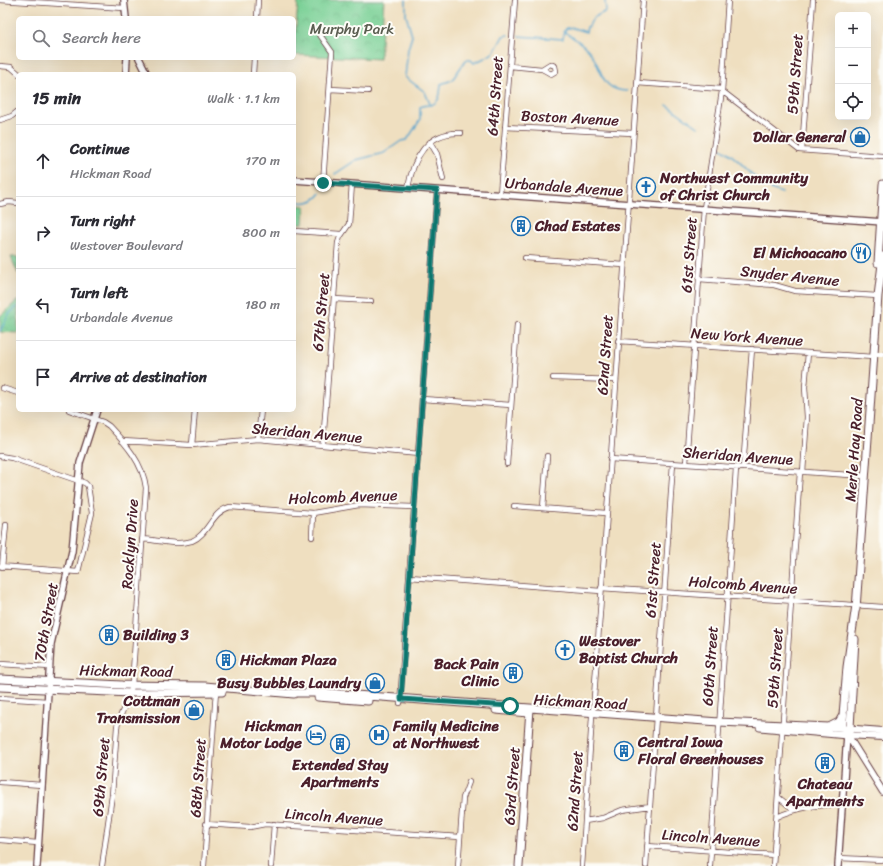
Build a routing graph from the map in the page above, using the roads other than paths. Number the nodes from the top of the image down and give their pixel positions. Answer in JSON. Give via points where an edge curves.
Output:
{"nodes":[{"id":1,"x":0,"y":0,"type":"edge"},
{"id":2,"x":124,"y":0,"type":"edge"},
{"id":3,"x":258,"y":0,"type":"edge"},
{"id":4,"x":515,"y":0,"type":"edge"},
{"id":5,"x":642,"y":0,"type":"edge"},
{"id":6,"x":728,"y":0,"type":"edge"},
{"id":7,"x":813,"y":0,"type":"edge"},
{"id":8,"x":124,"y":8,"type":"junction"},
{"id":9,"x":126,"y":16,"type":"edge"},
{"id":10,"x":257,"y":16,"type":"edge"},
{"id":11,"x":320,"y":35,"type":"dead end"},
{"id":12,"x":127,"y":60,"type":"edge"},
{"id":13,"x":140,"y":60,"type":"edge"},
{"id":14,"x":254,"y":60,"type":"edge"},
{"id":15,"x":0,"y":66,"type":"edge"},
{"id":16,"x":510,"y":66,"type":"junction"},
{"id":17,"x":542,"y":68,"type":"dead end"},
{"id":18,"x":17,"y":72,"type":"edge"},
{"id":19,"x":126,"y":72,"type":"edge"},
{"id":20,"x":146,"y":72,"type":"edge"},
{"id":21,"x":253,"y":72,"type":"edge"},
{"id":22,"x":637,"y":83,"type":"junction"},
{"id":23,"x":330,"y":89,"type":"junction"},
{"id":24,"x":722,"y":90,"type":"junction"},
{"id":25,"x":368,"y":91,"type":"dead end"},
{"id":26,"x":16,"y":113,"type":"edge"},
{"id":27,"x":0,"y":120,"type":"edge"},
{"id":28,"x":505,"y":127,"type":"junction"},
{"id":29,"x":461,"y":133,"type":"dead end"},
{"id":30,"x":633,"y":133,"type":"junction"},
{"id":31,"x":430,"y":142,"type":"junction"},
{"id":32,"x":802,"y":150,"type":"junction"},
{"id":33,"x":883,"y":156,"type":"edge"},
{"id":34,"x":443,"y":179,"type":"dead end"},
{"id":35,"x":296,"y":180,"type":"edge"},
{"id":36,"x":323,"y":183,"type":"junction"},
{"id":37,"x":352,"y":184,"type":"junction"},
{"id":38,"x":883,"y":184,"type":"edge"},
{"id":39,"x":408,"y":188,"type":"junction"},
{"id":40,"x":437,"y":190,"type":"junction"},
{"id":41,"x":500,"y":194,"type":"junction"},
{"id":42,"x":16,"y":203,"type":"edge"},
{"id":43,"x":628,"y":203,"type":"junction"},
{"id":44,"x":0,"y":204,"type":"edge"},
{"id":45,"x":704,"y":208,"type":"junction"},
{"id":46,"x":882,"y":221,"type":"edge"},
{"id":47,"x":296,"y":231,"type":"edge"},
{"id":48,"x":341,"y":234,"type":"junction"},
{"id":49,"x":883,"y":256,"type":"edge"},
{"id":50,"x":525,"y":258,"type":"dead end"},
{"id":51,"x":624,"y":265,"type":"junction"},
{"id":52,"x":699,"y":280,"type":"junction"},
{"id":53,"x":878,"y":296,"type":"junction"},
{"id":54,"x":334,"y":299,"type":"junction"},
{"id":55,"x":371,"y":301,"type":"dead end"},
{"id":56,"x":517,"y":325,"type":"dead end"},
{"id":57,"x":618,"y":340,"type":"junction"},
{"id":58,"x":694,"y":346,"type":"junction"},
{"id":59,"x":752,"y":349,"type":"junction"},
{"id":60,"x":808,"y":353,"type":"junction"},
{"id":61,"x":883,"y":354,"type":"edge"},
{"id":62,"x":874,"y":355,"type":"junction"},
{"id":63,"x":554,"y":378,"type":"dead end"},
{"id":64,"x":616,"y":380,"type":"junction"},
{"id":65,"x":2,"y":388,"type":"dead end"},
{"id":66,"x":16,"y":392,"type":"edge"},
{"id":67,"x":422,"y":399,"type":"junction"},
{"id":68,"x":511,"y":406,"type":"junction"},
{"id":69,"x":75,"y":412,"type":"edge"},
{"id":70,"x":96,"y":412,"type":"edge"},
{"id":71,"x":195,"y":412,"type":"edge"},
{"id":72,"x":261,"y":412,"type":"edge"},
{"id":73,"x":94,"y":418,"type":"junction"},
{"id":74,"x":258,"y":439,"type":"junction"},
{"id":75,"x":122,"y":441,"type":"junction"},
{"id":76,"x":323,"y":444,"type":"junction"},
{"id":77,"x":192,"y":445,"type":"junction"},
{"id":78,"x":419,"y":454,"type":"junction"},
{"id":79,"x":0,"y":456,"type":"edge"},
{"id":80,"x":547,"y":456,"type":"dead end"},
{"id":81,"x":610,"y":459,"type":"junction"},
{"id":82,"x":673,"y":463,"type":"junction"},
{"id":83,"x":507,"y":464,"type":"dead end"},
{"id":84,"x":686,"y":464,"type":"junction"},
{"id":85,"x":736,"y":468,"type":"junction"},
{"id":86,"x":743,"y":468,"type":"junction"},
{"id":87,"x":801,"y":472,"type":"junction"},
{"id":88,"x":865,"y":476,"type":"junction"},
{"id":89,"x":78,"y":481,"type":"junction"},
{"id":90,"x":514,"y":506,"type":"dead end"},
{"id":91,"x":414,"y":507,"type":"junction"},
{"id":92,"x":543,"y":508,"type":"junction"},
{"id":93,"x":312,"y":512,"type":"junction"},
{"id":94,"x":606,"y":513,"type":"junction"},
{"id":95,"x":6,"y":525,"type":"dead end"},
{"id":96,"x":312,"y":537,"type":"dead end"},
{"id":97,"x":142,"y":539,"type":"junction"},
{"id":98,"x":1,"y":566,"type":"edge"},
{"id":99,"x":67,"y":572,"type":"junction"},
{"id":100,"x":409,"y":577,"type":"junction"},
{"id":101,"x":601,"y":589,"type":"junction"},
{"id":102,"x":664,"y":592,"type":"junction"},
{"id":103,"x":727,"y":596,"type":"junction"},
{"id":104,"x":791,"y":600,"type":"junction"},
{"id":105,"x":856,"y":605,"type":"junction"},
{"id":106,"x":883,"y":607,"type":"edge"},
{"id":107,"x":0,"y":664,"type":"edge"},
{"id":108,"x":50,"y":667,"type":"junction"},
{"id":109,"x":0,"y":679,"type":"edge"},
{"id":110,"x":49,"y":686,"type":"junction"},
{"id":111,"x":0,"y":687,"type":"edge"},
{"id":112,"x":131,"y":689,"type":"junction"},
{"id":113,"x":216,"y":689,"type":"junction"},
{"id":114,"x":0,"y":698,"type":"edge"},
{"id":115,"x":48,"y":701,"type":"junction"},
{"id":116,"x":401,"y":701,"type":"junction"},
{"id":117,"x":844,"y":709,"type":"junction"},
{"id":118,"x":530,"y":710,"type":"junction"},
{"id":119,"x":593,"y":715,"type":"junction"},
{"id":120,"x":655,"y":718,"type":"junction"},
{"id":121,"x":719,"y":722,"type":"junction"},
{"id":122,"x":783,"y":727,"type":"junction"},
{"id":123,"x":829,"y":727,"type":"junction"},
{"id":124,"x":846,"y":730,"type":"junction"},
{"id":125,"x":883,"y":731,"type":"edge"},
{"id":126,"x":883,"y":737,"type":"edge"},
{"id":127,"x":0,"y":782,"type":"edge"},
{"id":128,"x":469,"y":782,"type":"dead end"},
{"id":129,"x":42,"y":785,"type":"junction"},
{"id":130,"x":883,"y":792,"type":"edge"},
{"id":131,"x":778,"y":797,"type":"junction"},
{"id":132,"x":842,"y":804,"type":"junction"},
{"id":133,"x":650,"y":806,"type":"junction"},
{"id":134,"x":793,"y":809,"type":"junction"},
{"id":135,"x":777,"y":817,"type":"junction"},
{"id":136,"x":585,"y":821,"type":"junction"},
{"id":137,"x":206,"y":824,"type":"junction"},
{"id":138,"x":274,"y":824,"type":"junction"},
{"id":139,"x":460,"y":837,"type":"junction"},
{"id":140,"x":0,"y":840,"type":"edge"},
{"id":141,"x":38,"y":843,"type":"junction"},
{"id":142,"x":647,"y":846,"type":"junction"},
{"id":143,"x":711,"y":850,"type":"junction"},
{"id":144,"x":774,"y":855,"type":"junction"},
{"id":145,"x":838,"y":858,"type":"junction"},
{"id":146,"x":883,"y":860,"type":"edge"},
{"id":147,"x":37,"y":866,"type":"edge"},
{"id":148,"x":102,"y":866,"type":"edge"},
{"id":149,"x":204,"y":866,"type":"edge"},
{"id":150,"x":271,"y":866,"type":"edge"},
{"id":151,"x":458,"y":866,"type":"edge"},
{"id":152,"x":519,"y":866,"type":"edge"},
{"id":153,"x":582,"y":866,"type":"edge"},
{"id":154,"x":646,"y":866,"type":"edge"},
{"id":155,"x":710,"y":866,"type":"edge"},
{"id":156,"x":774,"y":866,"type":"edge"},
{"id":157,"x":838,"y":866,"type":"edge"}],
"edges":[{"from":1,"to":8,"type":"street"},
{"from":2,"to":8,"type":"street"},
{"from":3,"to":10,"type":"street"},
{"from":4,"to":16,"type":"street","name":"64th Street"},
{"from":5,"to":22,"type":"street","name":"62nd Street"},
{"from":6,"to":24,"type":"street","name":"61st Street"},
{"from":7,"to":32,"type":"street","name":"59th Street"},
{"from":8,"to":9,"type":"street"},
{"from":11,"to":23,"type":"street","via":[[332,52]]},
{"from":12,"to":19,"type":"street"},
{"from":13,"to":20,"type":"street"},
{"from":14,"to":21,"type":"street"},
{"from":15,"to":18,"type":"street","via":[[11,67]]},
{"from":16,"to":17,"type":"street"},
{"from":16,"to":28,"type":"street","name":"64th Street"},
{"from":22,"to":24,"type":"street"},
{"from":22,"to":30,"type":"street","name":"62nd Street"},
{"from":23,"to":25,"type":"street"},
{"from":23,"to":36,"type":"street"},
{"from":24,"to":32,"type":"street"},
{"from":24,"to":45,"type":"street","name":"61st Street"},
{"from":26,"to":27,"type":"street"},
{"from":28,"to":30,"type":"street","name":"Boston Avenue"},
{"from":28,"to":41,"type":"street","name":"64th Street"},
{"from":29,"to":31,"type":"street","via":[[446,135]]},
{"from":30,"to":43,"type":"street","name":"62nd Street"},
{"from":31,"to":34,"type":"street","via":[[438,154]]},
{"from":31,"to":39,"type":"street","via":[[418,155]]},
{"from":32,"to":33,"type":"street"},
{"from":35,"to":36,"type":"street","name":"Urbandale Avenue"},
{"from":36,"to":37,"type":"street","name":"Urbandale Avenue"},
{"from":37,"to":39,"type":"street","name":"Urbandale Avenue"},
{"from":37,"to":48,"type":"street","name":"67th Street","via":[[348,224]]},
{"from":38,"to":46,"type":"main road","name":"Merle Hay Road"},
{"from":39,"to":40,"type":"street","name":"Urbandale Avenue"},
{"from":40,"to":41,"type":"street","name":"Urbandale Avenue"},
{"from":40,"to":67,"type":"street"},
{"from":41,"to":43,"type":"street","name":"Urbandale Avenue"},
{"from":42,"to":44,"type":"street"},
{"from":43,"to":45,"type":"street","name":"Urbandale Avenue"},
{"from":43,"to":51,"type":"street","name":"62nd Street"},
{"from":45,"to":46,"type":"street","name":"Urbandale Avenue"},
{"from":45,"to":52,"type":"street","name":"61st Street"},
{"from":46,"to":53,"type":"main road","name":"Merle Hay Road"},
{"from":47,"to":48,"type":"street"},
{"from":48,"to":54,"type":"street","name":"67th Street","via":[[338,243]]},
{"from":49,"to":53,"type":"main road","name":"Merle Hay Road"},
{"from":50,"to":51,"type":"street"},
{"from":51,"to":57,"type":"street","name":"62nd Street"},
{"from":52,"to":53,"type":"street","name":"Snyder Avenue","via":[[774,285],[795,291]]},
{"from":52,"to":58,"type":"street","name":"61st Street"},
{"from":53,"to":62,"type":"main road","name":"Merle Hay Road"},
{"from":54,"to":55,"type":"street"},
{"from":54,"to":76,"type":"street","name":"67th Street"},
{"from":56,"to":68,"type":"street"},
{"from":57,"to":58,"type":"street","name":"New York Avenue"},
{"from":57,"to":64,"type":"street","name":"62nd Street"},
{"from":58,"to":59,"type":"street","name":"New York Avenue"},
{"from":58,"to":84,"type":"street","name":"61st Street"},
{"from":59,"to":60,"type":"street","name":"New York Avenue"},
{"from":59,"to":86,"type":"street"},
{"from":60,"to":62,"type":"street","name":"New York Avenue"},
{"from":60,"to":87,"type":"street","name":"59th Street","via":[[807,417]]},
{"from":61,"to":62,"type":"street","name":"New York Avenue"},
{"from":62,"to":88,"type":"main road","name":"Merle Hay Road"},
{"from":63,"to":64,"type":"street"},
{"from":64,"to":81,"type":"street","name":"62nd Street"},
{"from":65,"to":66,"type":"street"},
{"from":67,"to":68,"type":"street"},
{"from":67,"to":78,"type":"street"},
{"from":68,"to":83,"type":"street"},
{"from":69,"to":73,"type":"street","name":"Rocklyn Drive"},
{"from":70,"to":73,"type":"street","name":"70th Street"},
{"from":71,"to":77,"type":"street"},
{"from":72,"to":74,"type":"street"},
{"from":73,"to":75,"type":"street","name":"Rocklyn Drive","via":[[109,426]]},
{"from":73,"to":89,"type":"street","name":"70th Street","via":[[80,462]]},
{"from":74,"to":76,"type":"street","name":"Sheridan Avenue"},
{"from":74,"to":77,"type":"street","name":"Sheridan Avenue"},
{"from":75,"to":77,"type":"street","name":"Sheridan Avenue"},
{"from":75,"to":97,"type":"street","name":"Rocklyn Drive","via":[[139,462],[145,476]]},
{"from":76,"to":78,"type":"street","name":"Sheridan Avenue"},
{"from":78,"to":91,"type":"street"},
{"from":79,"to":89,"type":"street"},
{"from":80,"to":92,"type":"street"},
{"from":81,"to":82,"type":"street","name":"Sheridan Avenue"},
{"from":81,"to":94,"type":"street","name":"62nd Street"},
{"from":82,"to":84,"type":"street","name":"Sheridan Avenue"},
{"from":82,"to":102,"type":"street","name":"61st Street"},
{"from":84,"to":85,"type":"street","name":"Sheridan Avenue"},
{"from":85,"to":86,"type":"street","name":"Sheridan Avenue"},
{"from":85,"to":103,"type":"street","name":"60th Street"},
{"from":86,"to":87,"type":"street","name":"Sheridan Avenue"},
{"from":87,"to":88,"type":"street","name":"Sheridan Avenue"},
{"from":87,"to":104,"type":"street","name":"59th Street"},
{"from":88,"to":105,"type":"main road","name":"Merle Hay Road"},
{"from":89,"to":99,"type":"street","name":"70th Street","via":[[75,533]]},
{"from":89,"to":99,"type":"street","via":[[88,486],[92,513],[80,569],[78,572]]},
{"from":90,"to":92,"type":"street"},
{"from":91,"to":93,"type":"street","name":"Holcomb Avenue","via":[[359,505]]},
{"from":91,"to":100,"type":"street"},
{"from":92,"to":94,"type":"street"},
{"from":93,"to":96,"type":"street"},
{"from":93,"to":97,"type":"street","name":"Holcomb Avenue","via":[[230,507],[218,512],[201,534],[191,541]]},
{"from":94,"to":101,"type":"street","name":"62nd Street"},
{"from":95,"to":98,"type":"street"},
{"from":97,"to":112,"type":"street","name":"Rocklyn Drive"},
{"from":98,"to":99,"type":"street"},
{"from":99,"to":108,"type":"street","name":"70th Street","via":[[54,631]]},
{"from":100,"to":101,"type":"street","name":"Holcomb Avenue"},
{"from":100,"to":116,"type":"street"},
{"from":101,"to":102,"type":"street","name":"Holcomb Avenue"},
{"from":101,"to":119,"type":"street","name":"62nd Street"},
{"from":102,"to":103,"type":"street","name":"Holcomb Avenue"},
{"from":102,"to":120,"type":"street","name":"61st Street"},
{"from":103,"to":104,"type":"street","name":"Holcomb Avenue"},
{"from":103,"to":121,"type":"street","name":"60th Street"},
{"from":104,"to":105,"type":"street","name":"Holcomb Avenue"},
{"from":104,"to":122,"type":"street","name":"59th Street"},
{"from":105,"to":106,"type":"street","name":"Holcomb Avenue"},
{"from":105,"to":117,"type":"main road","name":"Merle Hay Road"},
{"from":105,"to":124,"type":"main road","name":"Merle Hay Road"},
{"from":107,"to":108,"type":"street"},
{"from":108,"to":110,"type":"street","name":"70th Street"},
{"from":109,"to":110,"type":"main road","name":"Hickman Road"},
{"from":110,"to":111,"type":"main road","name":"Hickman Road"},
{"from":110,"to":112,"type":"main road","name":"Hickman Road"},
{"from":110,"to":115,"type":"street","name":"70th Street"},
{"from":112,"to":113,"type":"main road","name":"Hickman Road"},
{"from":112,"to":148,"type":"street","name":"69th Street","via":[[117,727],[112,795]]},
{"from":113,"to":116,"type":"main road","name":"Hickman Road"},
{"from":113,"to":137,"type":"street","name":"68th Street"},
{"from":114,"to":115,"type":"street"},
{"from":115,"to":129,"type":"street","name":"70th Street"},
{"from":116,"to":118,"type":"main road","name":"Hickman Road"},
{"from":117,"to":123,"type":"main road","via":[[839,722]]},
{"from":117,"to":124,"type":"main road","name":"Merle Hay Road"},
{"from":118,"to":119,"type":"main road","name":"Hickman Road"},
{"from":118,"to":152,"type":"main road","name":"63rd Street"},
{"from":119,"to":120,"type":"main road","name":"Hickman Road"},
{"from":119,"to":136,"type":"street","name":"62nd Street"},
{"from":120,"to":121,"type":"main road","name":"Hickman Road"},
{"from":120,"to":133,"type":"street","name":"61st Street"},
{"from":121,"to":122,"type":"main road","name":"Hickman Road"},
{"from":121,"to":143,"type":"street","name":"60th Street"},
{"from":122,"to":123,"type":"main road","name":"Hickman Road"},
{"from":122,"to":124,"type":"main road","name":"Hickman Road"},
{"from":122,"to":131,"type":"street","name":"59th Street"},
{"from":123,"to":124,"type":"main road","name":"Hickman Road"},
{"from":124,"to":125,"type":"main road","name":"Hickman Road"},
{"from":124,"to":126,"type":"main road","name":"Hickman Road"},
{"from":124,"to":130,"type":"main road"},
{"from":124,"to":132,"type":"street","name":"Merle Hay Road"},
{"from":127,"to":129,"type":"street"},
{"from":128,"to":139,"type":"street","via":[[463,798]]},
{"from":129,"to":141,"type":"street","name":"70th Street"},
{"from":131,"to":134,"type":"street"},
{"from":131,"to":135,"type":"street","name":"59th Street"},
{"from":132,"to":134,"type":"street"},
{"from":132,"to":145,"type":"street","name":"Merle Hay Road"},
{"from":133,"to":136,"type":"street","via":[[622,810],[603,818]]},
{"from":133,"to":142,"type":"street","name":"61st Street"},
{"from":134,"to":135,"type":"street"},
{"from":135,"to":144,"type":"street","name":"59th Street"},
{"from":136,"to":153,"type":"street","name":"62nd Street"},
{"from":137,"to":138,"type":"street","name":"Lincoln Avenue","via":[[250,827]]},
{"from":137,"to":149,"type":"street","name":"68th Street"},
{"from":138,"to":139,"type":"street","name":"Lincoln Avenue"},
{"from":138,"to":150,"type":"street"},
{"from":139,"to":151,"type":"street"},
{"from":140,"to":141,"type":"street"},
{"from":141,"to":147,"type":"street","name":"70th Street"},
{"from":142,"to":143,"type":"street","name":"Lincoln Avenue"},
{"from":142,"to":154,"type":"street","name":"61st Street"},
{"from":143,"to":144,"type":"street","name":"Lincoln Avenue"},
{"from":143,"to":155,"type":"street","name":"60th Street"},
{"from":144,"to":156,"type":"street","name":"59th Street"},
{"from":145,"to":146,"type":"street"},
{"from":145,"to":157,"type":"street","name":"Merle Hay Road"}]}
